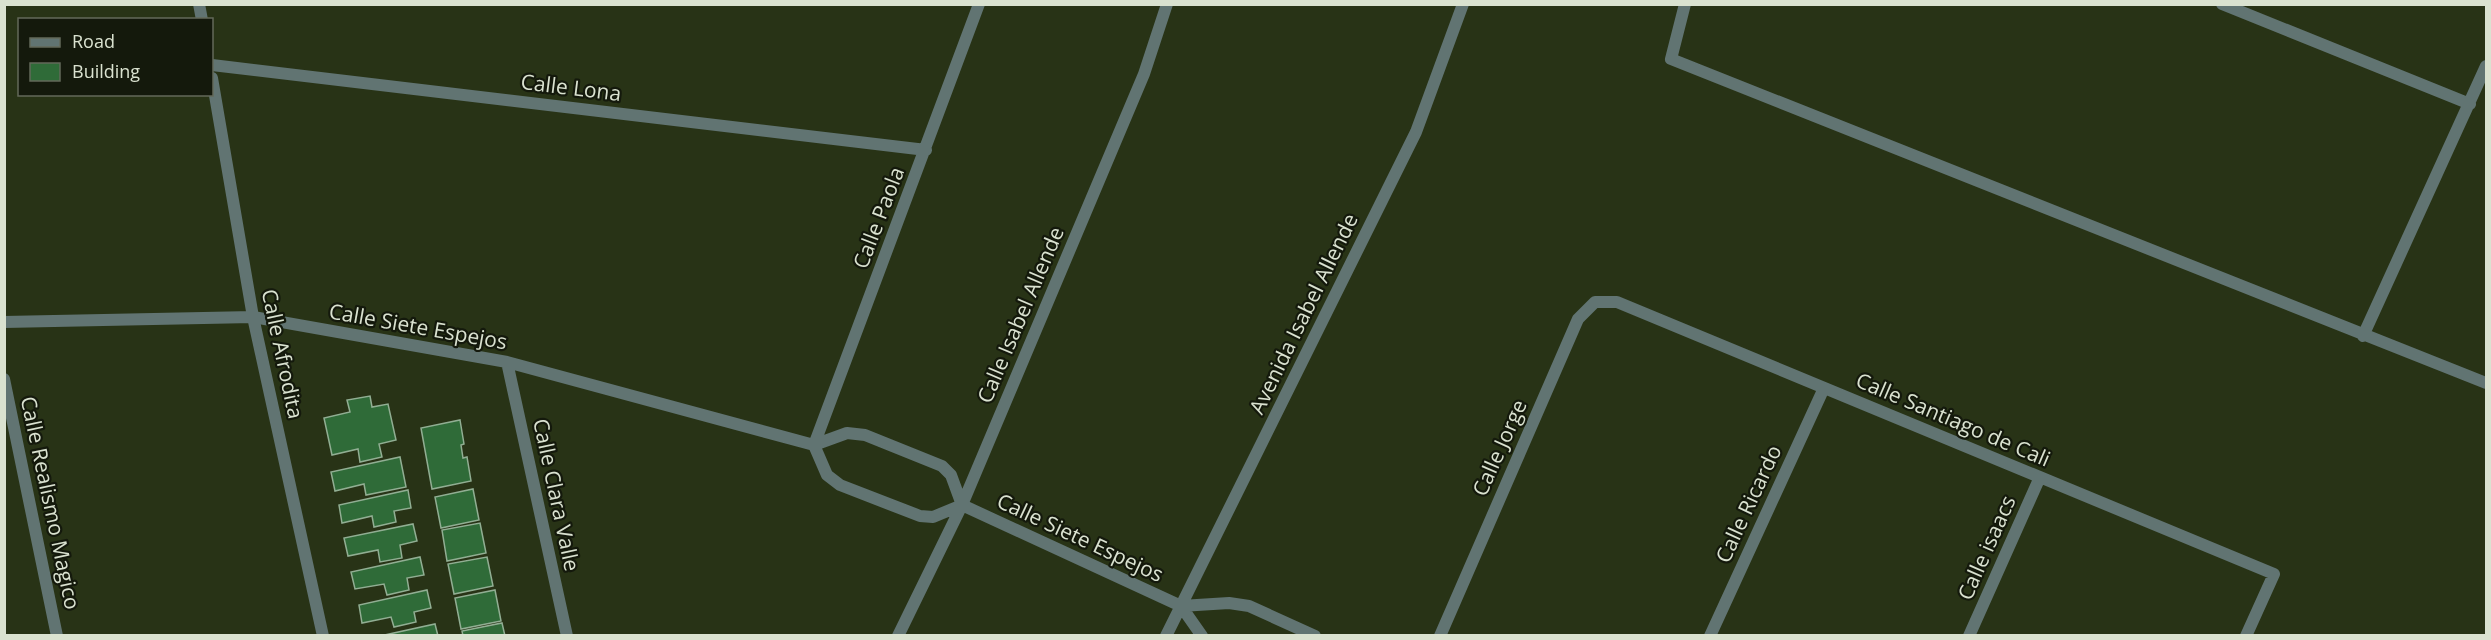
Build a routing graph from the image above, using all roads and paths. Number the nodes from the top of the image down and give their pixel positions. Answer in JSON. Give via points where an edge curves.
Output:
{"nodes":[{"id":1,"x":979,"y":4,"type":"edge"},
{"id":2,"x":1167,"y":4,"type":"edge"},
{"id":3,"x":1463,"y":4,"type":"edge"},
{"id":4,"x":1685,"y":4,"type":"edge"},
{"id":5,"x":2222,"y":4,"type":"edge"},
{"id":6,"x":213,"y":65,"type":"edge"},
{"id":7,"x":2487,"y":66,"type":"edge"},
{"id":8,"x":213,"y":84,"type":"edge"},
{"id":9,"x":2470,"y":104,"type":"junction"},
{"id":10,"x":926,"y":150,"type":"junction"},
{"id":11,"x":1617,"y":302,"type":"joint"},
{"id":12,"x":253,"y":317,"type":"junction"},
{"id":13,"x":4,"y":322,"type":"edge"},
{"id":14,"x":2363,"y":336,"type":"junction"},
{"id":15,"x":507,"y":362,"type":"junction"},
{"id":16,"x":4,"y":379,"type":"edge"},
{"id":17,"x":2487,"y":383,"type":"edge"},
{"id":18,"x":1824,"y":388,"type":"junction"},
{"id":19,"x":814,"y":445,"type":"junction"},
{"id":20,"x":2040,"y":477,"type":"junction"},
{"id":21,"x":962,"y":505,"type":"junction"},
{"id":22,"x":1182,"y":606,"type":"junction"},
{"id":23,"x":57,"y":636,"type":"edge"},
{"id":24,"x":323,"y":636,"type":"edge"},
{"id":25,"x":567,"y":636,"type":"edge"},
{"id":26,"x":898,"y":636,"type":"edge"},
{"id":27,"x":1166,"y":636,"type":"edge"},
{"id":28,"x":1202,"y":636,"type":"edge"},
{"id":29,"x":1315,"y":636,"type":"edge"},
{"id":30,"x":1440,"y":636,"type":"edge"},
{"id":31,"x":1710,"y":636,"type":"edge"},
{"id":32,"x":1969,"y":636,"type":"edge"},
{"id":33,"x":2246,"y":636,"type":"edge"}],
"edges":[{"from":1,"to":10,"type":"street","name":"Calle Paola"},
{"from":2,"to":21,"type":"street","name":"Calle Isabel Allende","via":[[1144,74]]},
{"from":3,"to":22,"type":"street","name":"Avenida Isabel Allende","via":[[1416,132]]},
{"from":4,"to":14,"type":"street","via":[[1671,59]]},
{"from":5,"to":9,"type":"street"},
{"from":6,"to":10,"type":"street","name":"Calle Lona"},
{"from":7,"to":9,"type":"street"},
{"from":8,"to":12,"type":"street","name":"Calle Afrodita"},
{"from":9,"to":14,"type":"street"},
{"from":10,"to":19,"type":"street","name":"Calle Paola"},
{"from":11,"to":18,"type":"street","name":"Calle Santiago de Cali"},
{"from":11,"to":30,"type":"street","name":"Calle Jorge","via":[[1595,302],[1578,320]]},
{"from":12,"to":13,"type":"street","name":"Calle Siete Espejos"},
{"from":12,"to":15,"type":"street","name":"Calle Siete Espejos"},
{"from":12,"to":24,"type":"street","name":"Calle Afrodita"},
{"from":14,"to":17,"type":"street"},
{"from":15,"to":19,"type":"street","name":"Calle Siete Espejos"},
{"from":15,"to":25,"type":"street","name":"Calle Clara Valle"},
{"from":16,"to":23,"type":"street","name":"Calle Realismo Magico"},
{"from":18,"to":20,"type":"street","name":"Calle Santiago de Cali"},
{"from":18,"to":31,"type":"street","name":"Calle Ricardo"},
{"from":19,"to":21,"type":"street","via":[[826,475],[840,485],[920,516],[933,517]]},
{"from":19,"to":21,"type":"street","via":[[848,433],[865,435],[942,466],[951,475]]},
{"from":20,"to":32,"type":"street","name":"Calle isaacs"},
{"from":20,"to":33,"type":"street","name":"Calle Santiago de Cali","via":[[2274,574]]},
{"from":21,"to":22,"type":"street","name":"Calle Siete Espejos"},
{"from":21,"to":26,"type":"street","name":"Calle Isabel Allende"},
{"from":22,"to":27,"type":"street","name":"Avenida Isabel Allende"},
{"from":22,"to":28,"type":"street"},
{"from":22,"to":29,"type":"street","via":[[1249,606]]}]}
